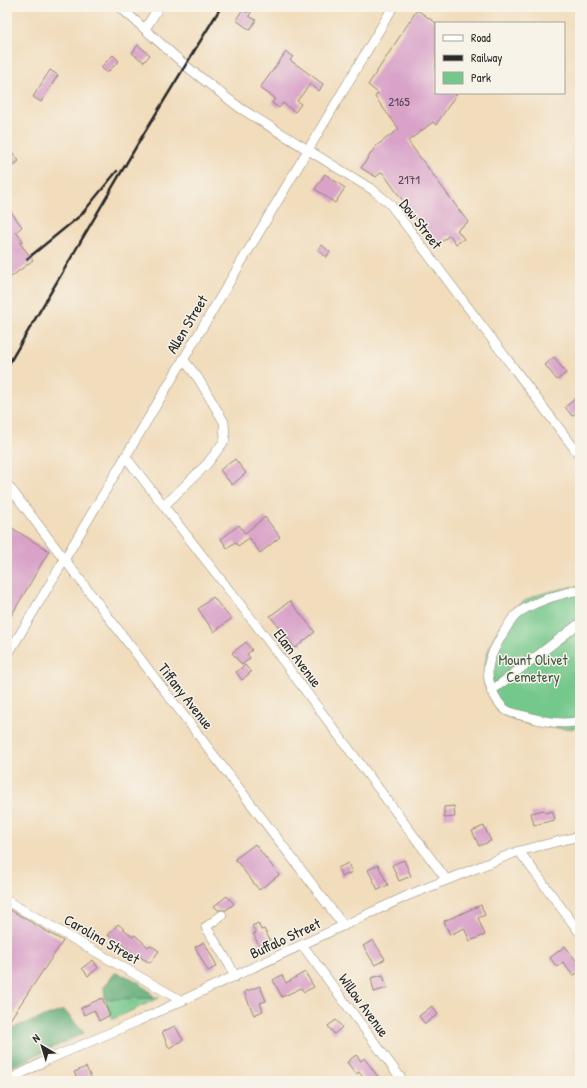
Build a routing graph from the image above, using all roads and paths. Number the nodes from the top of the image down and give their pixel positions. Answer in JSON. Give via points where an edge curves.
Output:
{"nodes":[{"id":1,"x":120,"y":7,"type":"edge"},
{"id":2,"x":159,"y":7,"type":"edge"},
{"id":3,"x":393,"y":7,"type":"edge"},
{"id":4,"x":145,"y":29,"type":"junction"},
{"id":5,"x":307,"y":150,"type":"junction"},
{"id":6,"x":183,"y":359,"type":"junction"},
{"id":7,"x":125,"y":456,"type":"junction"},
{"id":8,"x":580,"y":456,"type":"edge"},
{"id":9,"x":7,"y":484,"type":"edge"},
{"id":10,"x":164,"y":506,"type":"junction"},
{"id":11,"x":64,"y":560,"type":"junction"},
{"id":12,"x":580,"y":590,"type":"edge"},
{"id":13,"x":580,"y":623,"type":"edge"},
{"id":14,"x":7,"y":656,"type":"edge"},
{"id":15,"x":491,"y":692,"type":"junction"},
{"id":16,"x":580,"y":721,"type":"edge"},
{"id":17,"x":580,"y":836,"type":"edge"},
{"id":18,"x":519,"y":851,"type":"junction"},
{"id":19,"x":446,"y":879,"type":"junction"},
{"id":20,"x":7,"y":901,"type":"edge"},
{"id":21,"x":222,"y":915,"type":"dead end"},
{"id":22,"x":344,"y":926,"type":"junction"},
{"id":23,"x":580,"y":933,"type":"edge"},
{"id":24,"x":303,"y":946,"type":"junction"},
{"id":25,"x":235,"y":977,"type":"junction"},
{"id":26,"x":182,"y":1001,"type":"junction"},
{"id":27,"x":7,"y":1081,"type":"edge"},
{"id":28,"x":403,"y":1081,"type":"edge"}],
"edges":[{"from":1,"to":4,"type":"street","name":"Dow Street"},
{"from":2,"to":4,"type":"street"},
{"from":3,"to":5,"type":"street","name":"Allen Street"},
{"from":4,"to":5,"type":"street","name":"Dow Street","via":[[186,66],[240,108]]},
{"from":5,"to":6,"type":"street","name":"Allen Street"},
{"from":5,"to":8,"type":"street","name":"Dow Street","via":[[373,190],[390,204]]},
{"from":6,"to":7,"type":"street","name":"Allen Street"},
{"from":6,"to":10,"type":"street","via":[[198,378],[224,422],[225,440],[207,464]]},
{"from":7,"to":10,"type":"street","name":"Elam Avenue"},
{"from":7,"to":11,"type":"street","name":"Allen Street"},
{"from":9,"to":11,"type":"street","name":"Tiffany Avenue"},
{"from":10,"to":19,"type":"street","name":"Elam Avenue"},
{"from":11,"to":14,"type":"street","name":"Allen Street"},
{"from":11,"to":22,"type":"street","name":"Tiffany Avenue"},
{"from":12,"to":15,"type":"street","via":[[567,592],[516,615],[488,664]]},
{"from":13,"to":15,"type":"street"},
{"from":15,"to":16,"type":"street","via":[[506,710],[536,719],[570,724]]},
{"from":17,"to":18,"type":"street","name":"Buffalo Street"},
{"from":18,"to":19,"type":"street","name":"Buffalo Street"},
{"from":18,"to":23,"type":"street"},
{"from":19,"to":22,"type":"street","name":"Buffalo Street"},
{"from":20,"to":26,"type":"street","name":"Carolina Street"},
{"from":21,"to":25,"type":"street","via":[[206,927],[230,964]]},
{"from":22,"to":24,"type":"street","name":"Buffalo Street"},
{"from":24,"to":25,"type":"street","name":"Buffalo Street"},
{"from":24,"to":28,"type":"street","name":"Willow Avenue"},
{"from":25,"to":26,"type":"street","name":"Buffalo Street"},
{"from":26,"to":27,"type":"street","name":"Buffalo Street","via":[[47,1060]]}]}
